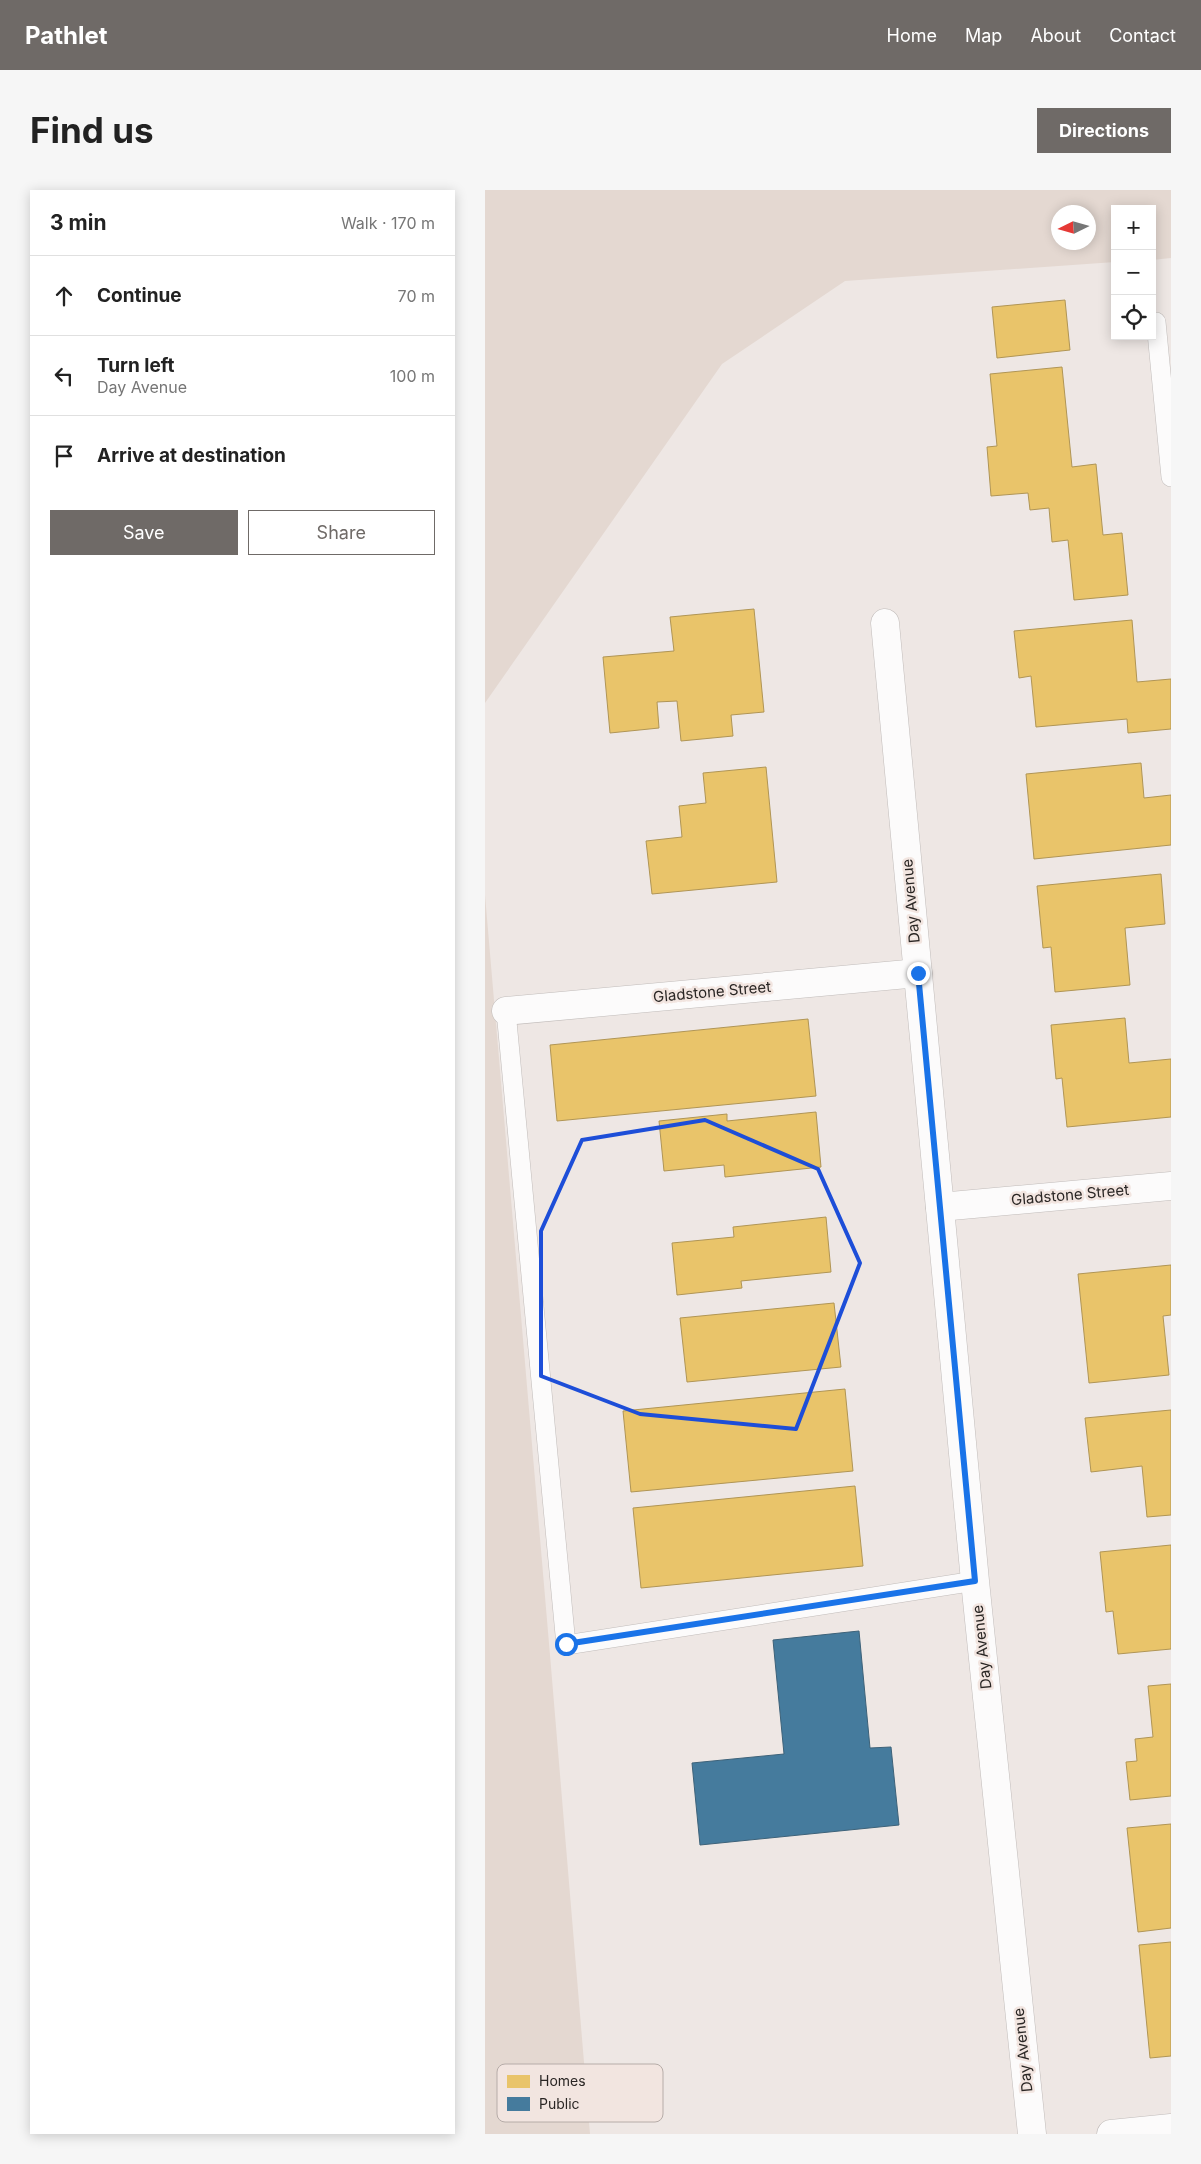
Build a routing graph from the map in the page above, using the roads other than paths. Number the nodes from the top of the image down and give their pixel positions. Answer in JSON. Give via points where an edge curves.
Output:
{"nodes":[{"id":1,"x":1156,"y":322,"type":"dead end"},
{"id":2,"x":1171,"y":477,"type":"edge"},
{"id":3,"x":885,"y":622,"type":"dead end"},
{"id":4,"x":918,"y":973,"type":"junction"},
{"id":5,"x":506,"y":1011,"type":"joint"},
{"id":6,"x":1171,"y":1186,"type":"edge"},
{"id":7,"x":940,"y":1207,"type":"junction"},
{"id":8,"x":975,"y":1581,"type":"junction"},
{"id":9,"x":1171,"y":2128,"type":"edge"},
{"id":10,"x":1031,"y":2134,"type":"edge"},
{"id":11,"x":1111,"y":2134,"type":"edge"}],
"edges":[{"from":1,"to":2,"type":"lane"},
{"from":3,"to":4,"type":"street","name":"Day Avenue"},
{"from":4,"to":5,"type":"street","name":"Gladstone Street"},
{"from":4,"to":7,"type":"street","name":"Day Avenue"},
{"from":5,"to":8,"type":"lane","via":[[566,1644]]},
{"from":6,"to":7,"type":"street","name":"Gladstone Street"},
{"from":7,"to":8,"type":"street","name":"Day Avenue"},
{"from":8,"to":10,"type":"street","name":"Day Avenue"},
{"from":9,"to":11,"type":"street"}]}
